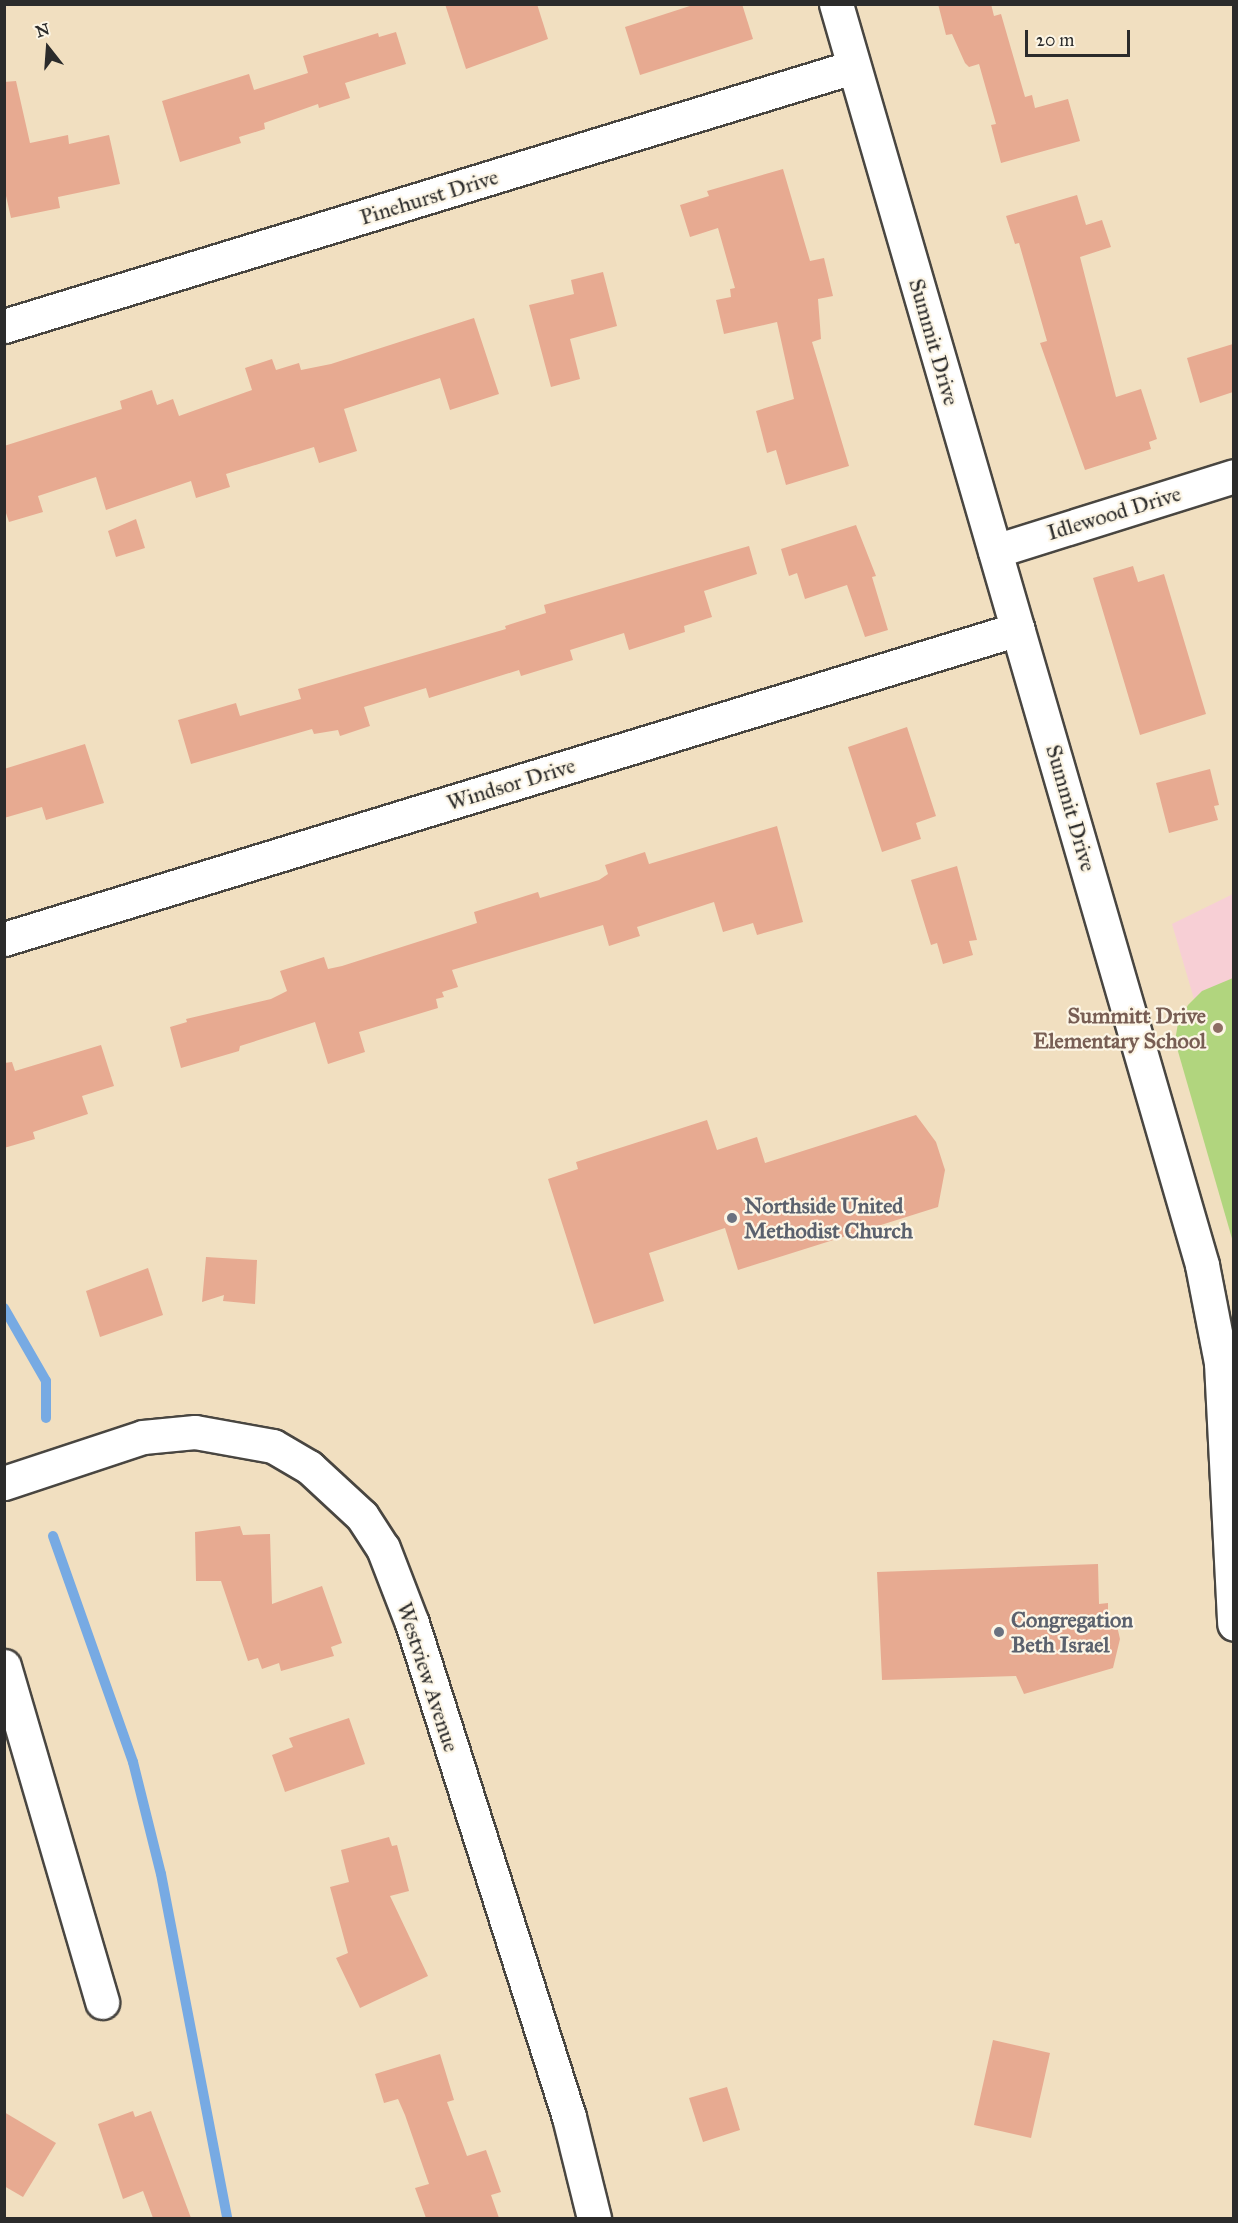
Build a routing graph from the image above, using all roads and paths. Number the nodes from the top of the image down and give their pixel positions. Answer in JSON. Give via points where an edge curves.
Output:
{"nodes":[{"id":1,"x":836,"y":4,"type":"edge"},
{"id":2,"x":853,"y":68,"type":"junction"},
{"id":3,"x":4,"y":326,"type":"edge"},
{"id":4,"x":1233,"y":476,"type":"edge"},
{"id":5,"x":995,"y":551,"type":"junction"},
{"id":6,"x":1018,"y":629,"type":"junction"},
{"id":7,"x":4,"y":939,"type":"edge"},
{"id":8,"x":4,"y":1484,"type":"edge"},
{"id":9,"x":1233,"y":1624,"type":"edge"},
{"id":10,"x":4,"y":1666,"type":"edge"},
{"id":11,"x":102,"y":2002,"type":"dead end"},
{"id":12,"x":594,"y":2218,"type":"edge"}],
"edges":[{"from":1,"to":2,"type":"street","name":"Summit Drive"},
{"from":2,"to":3,"type":"street","name":"Pinehurst Drive"},
{"from":2,"to":5,"type":"street","name":"Summit Drive"},
{"from":4,"to":5,"type":"street","name":"Idlewood Drive"},
{"from":5,"to":6,"type":"street","name":"Summit Drive"},
{"from":6,"to":7,"type":"street","name":"Windsor Drive"},
{"from":6,"to":9,"type":"street","name":"Summit Drive","via":[[1181,1183],[1213,1313],[1221,1363]]},
{"from":8,"to":12,"type":"street","name":"Westview Avenue","via":[[143,1437],[195,1432],[273,1446],[309,1467],[362,1516],[383,1548],[412,1623],[569,2117]]},
{"from":10,"to":11,"type":"street"}]}
